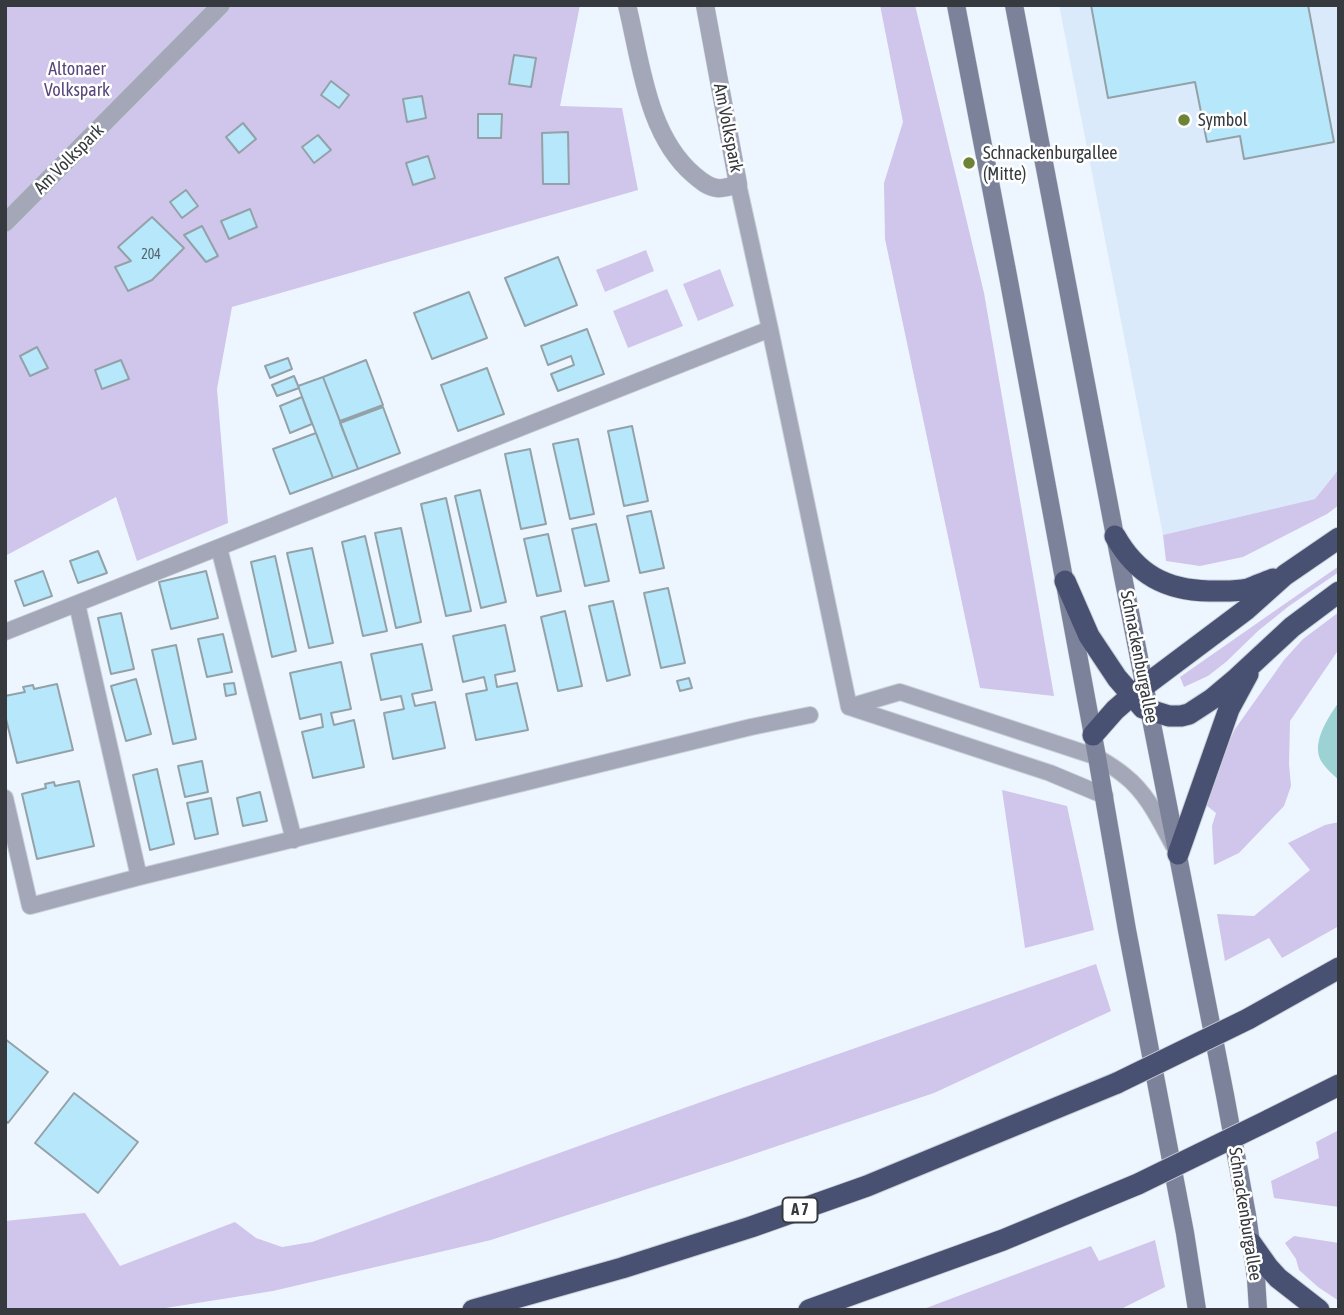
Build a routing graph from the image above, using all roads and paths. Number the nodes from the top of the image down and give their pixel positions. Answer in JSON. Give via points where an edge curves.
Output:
{"nodes":[{"id":1,"x":221,"y":5,"type":"edge"},
{"id":2,"x":627,"y":5,"type":"edge"},
{"id":3,"x":705,"y":5,"type":"edge"},
{"id":4,"x":956,"y":5,"type":"edge"},
{"id":5,"x":1014,"y":5,"type":"edge"},
{"id":6,"x":738,"y":184,"type":"junction"},
{"id":7,"x":5,"y":223,"type":"edge"},
{"id":8,"x":770,"y":329,"type":"junction"},
{"id":9,"x":1115,"y":536,"type":"junction"},
{"id":10,"x":1339,"y":538,"type":"edge"},
{"id":11,"x":219,"y":548,"type":"junction"},
{"id":12,"x":1285,"y":575,"type":"junction"},
{"id":13,"x":1065,"y":581,"type":"junction"},
{"id":14,"x":1339,"y":592,"type":"edge"},
{"id":15,"x":77,"y":604,"type":"junction"},
{"id":16,"x":5,"y":632,"type":"edge"},
{"id":17,"x":1254,"y":662,"type":"junction"},
{"id":18,"x":1138,"y":690,"type":"junction"},
{"id":19,"x":849,"y":707,"type":"junction"},
{"id":20,"x":1150,"y":711,"type":"junction"},
{"id":21,"x":810,"y":715,"type":"dead end"},
{"id":22,"x":1093,"y":735,"type":"junction"},
{"id":23,"x":1097,"y":757,"type":"junction"},
{"id":24,"x":1104,"y":796,"type":"junction"},
{"id":25,"x":5,"y":798,"type":"edge"},
{"id":26,"x":294,"y":840,"type":"junction"},
{"id":27,"x":1178,"y":854,"type":"junction"},
{"id":28,"x":139,"y":877,"type":"junction"},
{"id":29,"x":1339,"y":968,"type":"edge"},
{"id":30,"x":1339,"y":1085,"type":"edge"},
{"id":31,"x":1251,"y":1243,"type":"junction"},
{"id":32,"x":473,"y":1310,"type":"edge"},
{"id":33,"x":809,"y":1310,"type":"edge"},
{"id":34,"x":1196,"y":1310,"type":"edge"},
{"id":35,"x":1258,"y":1310,"type":"edge"},
{"id":36,"x":1319,"y":1310,"type":"edge"}],
"edges":[{"from":1,"to":7,"type":"street","name":"Am Volkspark"},
{"from":2,"to":6,"type":"street","name":"Am Volkspark","via":[[653,113],[675,154],[704,184],[718,189]]},
{"from":3,"to":6,"type":"street","name":"Am Volkspark"},
{"from":4,"to":13,"type":"main road"},
{"from":5,"to":9,"type":"main road","name":"Schnackenburgallee"},
{"from":6,"to":8,"type":"lane"},
{"from":8,"to":11,"type":"lane"},
{"from":8,"to":19,"type":"lane"},
{"from":9,"to":12,"type":"highway","via":[[1137,566],[1181,589],[1236,591]]},
{"from":9,"to":18,"type":"main road","name":"Schnackenburgallee"},
{"from":10,"to":12,"type":"highway"},
{"from":11,"to":15,"type":"lane"},
{"from":11,"to":26,"type":"lane"},
{"from":12,"to":18,"type":"highway"},
{"from":13,"to":18,"type":"highway","via":[[1102,657]]},
{"from":13,"to":22,"type":"main road"},
{"from":14,"to":17,"type":"highway"},
{"from":15,"to":16,"type":"lane"},
{"from":15,"to":28,"type":"lane"},
{"from":17,"to":20,"type":"highway","via":[[1189,714],[1169,716]]},
{"from":17,"to":27,"type":"highway","via":[[1229,709]]},
{"from":18,"to":20,"type":"highway","via":[[1143,708]]},
{"from":18,"to":22,"type":"highway"},
{"from":19,"to":23,"type":"lane","via":[[900,692]]},
{"from":19,"to":24,"type":"lane","via":[[1050,773]]},
{"from":20,"to":27,"type":"main road","name":"Schnackenburgallee"},
{"from":21,"to":26,"type":"lane"},
{"from":22,"to":23,"type":"main road"},
{"from":23,"to":24,"type":"main road"},
{"from":23,"to":27,"type":"lane","via":[[1139,789]]},
{"from":24,"to":34,"type":"main road"},
{"from":25,"to":28,"type":"lane","via":[[30,906]]},
{"from":26,"to":28,"type":"lane"},
{"from":27,"to":31,"type":"main road","name":"Schnackenburgallee"},
{"from":29,"to":32,"type":"highway","number":"A 7","bridge":true,"via":[[1117,1083],[867,1186],[622,1268]]},
{"from":30,"to":33,"type":"highway","bridge":true,"via":[[1138,1184],[1003,1240]]},
{"from":31,"to":35,"type":"main road","name":"Schnackenburgallee"},
{"from":31,"to":36,"type":"highway","via":[[1278,1278]]}]}
